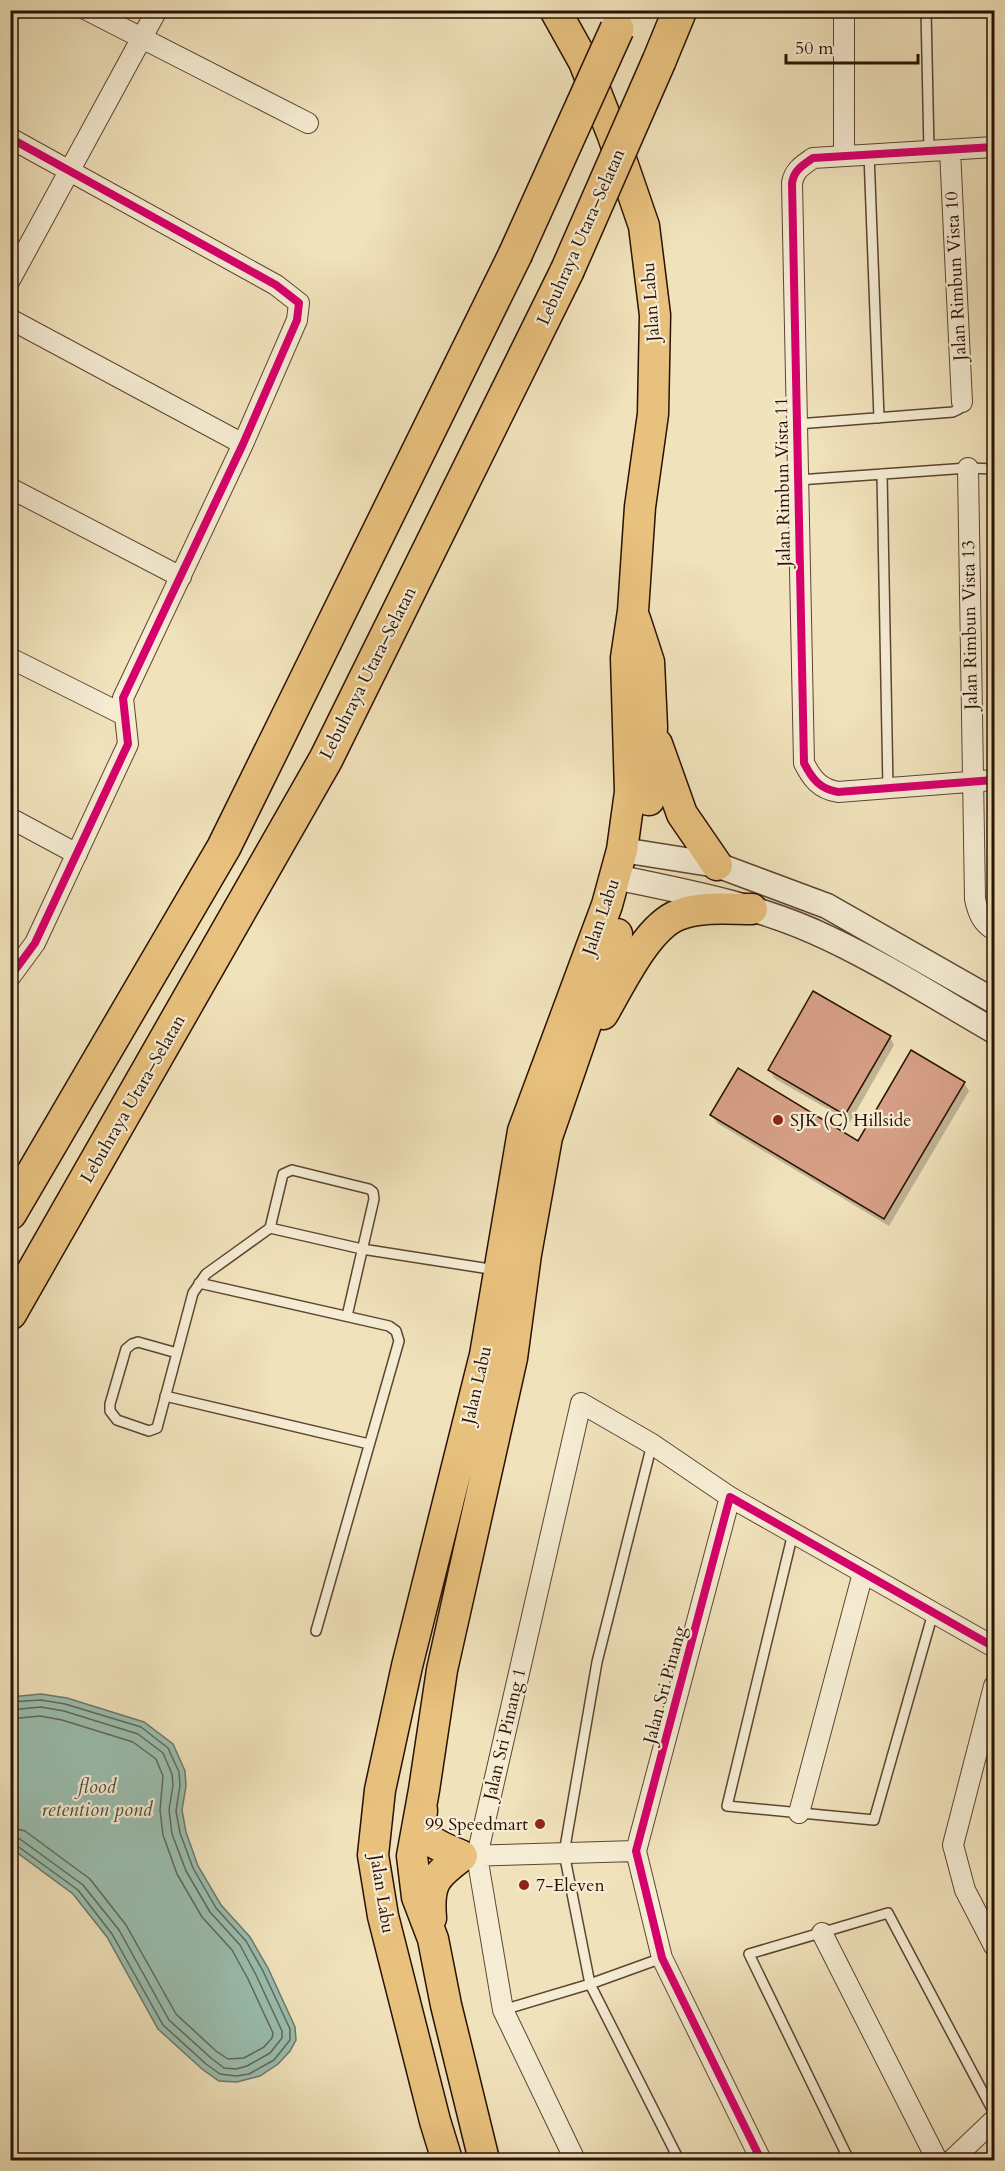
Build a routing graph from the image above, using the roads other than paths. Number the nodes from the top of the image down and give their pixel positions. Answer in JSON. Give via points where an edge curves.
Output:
{"nodes":[{"id":1,"x":87,"y":10,"type":"edge"},
{"id":2,"x":157,"y":10,"type":"edge"},
{"id":3,"x":555,"y":10,"type":"edge"},
{"id":4,"x":680,"y":10,"type":"edge"},
{"id":5,"x":844,"y":10,"type":"edge"},
{"id":6,"x":926,"y":10,"type":"edge"},
{"id":7,"x":621,"y":20,"type":"edge"},
{"id":8,"x":142,"y":39,"type":"junction"},
{"id":9,"x":308,"y":123,"type":"dead end"},
{"id":10,"x":10,"y":138,"type":"edge"},
{"id":11,"x":994,"y":147,"type":"edge"},
{"id":12,"x":950,"y":150,"type":"junction"},
{"id":13,"x":929,"y":151,"type":"junction"},
{"id":14,"x":868,"y":154,"type":"junction"},
{"id":15,"x":844,"y":156,"type":"junction"},
{"id":16,"x":70,"y":171,"type":"junction"},
{"id":17,"x":10,"y":280,"type":"edge"},
{"id":18,"x":10,"y":319,"type":"edge"},
{"id":19,"x":962,"y":402,"type":"joint"},
{"id":20,"x":879,"y":418,"type":"junction"},
{"id":21,"x":797,"y":424,"type":"junction"},
{"id":22,"x":243,"y":444,"type":"junction"},
{"id":23,"x":968,"y":468,"type":"junction"},
{"id":24,"x":994,"y":469,"type":"edge"},
{"id":25,"x":882,"y":474,"type":"junction"},
{"id":26,"x":798,"y":480,"type":"junction"},
{"id":27,"x":10,"y":488,"type":"edge"},
{"id":28,"x":181,"y":577,"type":"junction"},
{"id":29,"x":633,"y":611,"type":"junction"},
{"id":30,"x":10,"y":658,"type":"edge"},
{"id":31,"x":124,"y":715,"type":"junction"},
{"id":32,"x":652,"y":727,"type":"junction"},
{"id":33,"x":994,"y":780,"type":"edge"},
{"id":34,"x":972,"y":782,"type":"junction"},
{"id":35,"x":888,"y":788,"type":"junction"},
{"id":36,"x":10,"y":818,"type":"edge"},
{"id":37,"x":77,"y":854,"type":"junction"},
{"id":38,"x":628,"y":865,"type":"junction"},
{"id":39,"x":717,"y":866,"type":"junction"},
{"id":40,"x":752,"y":909,"type":"junction"},
{"id":41,"x":994,"y":930,"type":"edge"},
{"id":42,"x":10,"y":977,"type":"edge"},
{"id":43,"x":994,"y":1001,"type":"edge"},
{"id":44,"x":994,"y":1029,"type":"edge"},
{"id":45,"x":572,"y":1065,"type":"junction"},
{"id":46,"x":10,"y":1213,"type":"edge"},
{"id":47,"x":270,"y":1228,"type":"junction"},
{"id":48,"x":362,"y":1249,"type":"junction"},
{"id":49,"x":499,"y":1271,"type":"junction"},
{"id":50,"x":199,"y":1283,"type":"junction"},
{"id":51,"x":10,"y":1313,"type":"edge"},
{"id":52,"x":347,"y":1316,"type":"junction"},
{"id":53,"x":177,"y":1353,"type":"junction"},
{"id":54,"x":165,"y":1396,"type":"junction"},
{"id":55,"x":369,"y":1444,"type":"junction"},
{"id":56,"x":651,"y":1444,"type":"junction"},
{"id":57,"x":730,"y":1497,"type":"junction"},
{"id":58,"x":793,"y":1533,"type":"junction"},
{"id":59,"x":864,"y":1573,"type":"junction"},
{"id":60,"x":933,"y":1613,"type":"junction"},
{"id":61,"x":316,"y":1631,"type":"dead end"},
{"id":62,"x":994,"y":1647,"type":"edge"},
{"id":63,"x":994,"y":1686,"type":"edge"},
{"id":64,"x":424,"y":1790,"type":"junction"},
{"id":65,"x":799,"y":1813,"type":"junction"},
{"id":66,"x":636,"y":1851,"type":"junction"},
{"id":67,"x":564,"y":1853,"type":"junction"},
{"id":68,"x":412,"y":1856,"type":"junction"},
{"id":69,"x":469,"y":1856,"type":"junction"},
{"id":70,"x":383,"y":1916,"type":"junction"},
{"id":71,"x":822,"y":1933,"type":"junction"},
{"id":72,"x":433,"y":1939,"type":"junction"},
{"id":73,"x":994,"y":1946,"type":"edge"},
{"id":74,"x":662,"y":1958,"type":"junction"},
{"id":75,"x":590,"y":1984,"type":"junction"},
{"id":76,"x":503,"y":2010,"type":"junction"},
{"id":77,"x":994,"y":2113,"type":"edge"},
{"id":78,"x":994,"y":2120,"type":"edge"},
{"id":79,"x":447,"y":2160,"type":"edge"},
{"id":80,"x":484,"y":2160,"type":"edge"},
{"id":81,"x":575,"y":2160,"type":"edge"},
{"id":82,"x":679,"y":2160,"type":"edge"},
{"id":83,"x":761,"y":2160,"type":"edge"},
{"id":84,"x":849,"y":2160,"type":"edge"},
{"id":85,"x":938,"y":2160,"type":"edge"},
{"id":86,"x":952,"y":2160,"type":"edge"}],
"edges":[{"from":1,"to":8,"type":"street"},
{"from":2,"to":8,"type":"street"},
{"from":3,"to":29,"type":"main road","name":"Jalan Labu","via":[[584,62],[644,226],[655,315],[653,414],[640,507]]},
{"from":4,"to":51,"type":"highway","name":"Lebuhraya Utara–Selatan","bridge":true,"via":[[567,271],[326,759]]},
{"from":5,"to":15,"type":"street"},
{"from":6,"to":13,"type":"lane"},
{"from":7,"to":46,"type":"highway","bridge":true,"via":[[515,255],[224,847]]},
{"from":8,"to":9,"type":"street"},
{"from":8,"to":16,"type":"street"},
{"from":10,"to":16,"type":"street"},
{"from":11,"to":12,"type":"street"},
{"from":12,"to":13,"type":"street"},
{"from":12,"to":19,"type":"street","name":"Jalan Rimbun Vista 10"},
{"from":13,"to":14,"type":"street"},
{"from":14,"to":15,"type":"street"},
{"from":14,"to":20,"type":"lane"},
{"from":15,"to":21,"type":"street","name":"Jalan Rimbun Vista 11","via":[[813,158],[794,174]]},
{"from":16,"to":17,"type":"street"},
{"from":16,"to":22,"type":"street","via":[[276,285],[299,303],[297,320]]},
{"from":18,"to":22,"type":"street"},
{"from":19,"to":20,"type":"lane","via":[[953,412]]},
{"from":20,"to":21,"type":"lane"},
{"from":21,"to":26,"type":"street","name":"Jalan Rimbun Vista 11"},
{"from":22,"to":28,"type":"street"},
{"from":23,"to":24,"type":"lane"},
{"from":23,"to":25,"type":"lane"},
{"from":23,"to":34,"type":"street","name":"Jalan Rimbun Vista 13"},
{"from":25,"to":26,"type":"lane"},
{"from":25,"to":35,"type":"lane"},
{"from":26,"to":35,"type":"street","name":"Jalan Rimbun Vista 11","via":[[804,763],[818,785],[827,790]]},
{"from":27,"to":28,"type":"street"},
{"from":28,"to":31,"type":"street","via":[[123,698]]},
{"from":29,"to":32,"type":"main road","name":"Jalan Labu","via":[[649,662]]},
{"from":29,"to":38,"type":"main road","name":"Jalan Labu","via":[[626,658]]},
{"from":30,"to":31,"type":"street"},
{"from":31,"to":37,"type":"street","via":[[128,744]]},
{"from":32,"to":38,"type":"main road","name":"Jalan Labu","via":[[648,814]]},
{"from":32,"to":39,"type":"main road","via":[[682,814]]},
{"from":33,"to":34,"type":"street"},
{"from":34,"to":35,"type":"street"},
{"from":34,"to":41,"type":"street","name":"Jalan Rimbun Vista 13","via":[[975,899],[981,918]]},
{"from":36,"to":37,"type":"street"},
{"from":37,"to":42,"type":"street","via":[[35,943]]},
{"from":38,"to":39,"type":"street"},
{"from":38,"to":40,"type":"street","via":[[675,889]]},
{"from":38,"to":45,"type":"main road","name":"Jalan Labu"},
{"from":38,"to":49,"type":"main road","name":"Jalan Labu","via":[[607,904],[523,1131]]},
{"from":39,"to":43,"type":"street","via":[[826,906]]},
{"from":40,"to":44,"type":"street","via":[[830,939]]},
{"from":40,"to":45,"type":"main road","via":[[698,910],[665,922],[647,941]]},
{"from":45,"to":64,"type":"main road","name":"Jalan Labu","via":[[547,1137],[512,1358],[442,1670]]},
{"from":47,"to":48,"type":"lane"},
{"from":47,"to":48,"type":"lane","via":[[283,1174],[292,1170],[373,1192]]},
{"from":47,"to":50,"type":"lane"},
{"from":48,"to":49,"type":"lane"},
{"from":48,"to":52,"type":"lane"},
{"from":49,"to":70,"type":"main road","name":"Jalan Labu","via":[[486,1355],[407,1666],[380,1791],[373,1856]]},
{"from":50,"to":52,"type":"lane"},
{"from":50,"to":53,"type":"lane","via":[[192,1293]]},
{"from":52,"to":55,"type":"lane","via":[[389,1326],[396,1331],[399,1341]]},
{"from":53,"to":54,"type":"lane"},
{"from":53,"to":54,"type":"lane","via":[[138,1342],[126,1349],[110,1411],[117,1420],[153,1432]]},
{"from":54,"to":55,"type":"lane"},
{"from":55,"to":61,"type":"lane"},
{"from":56,"to":57,"type":"street"},
{"from":56,"to":67,"type":"lane","via":[[597,1662]]},
{"from":56,"to":69,"type":"street","name":"Jalan Sri Pinang 1","via":[[581,1403]]},
{"from":57,"to":58,"type":"street"},
{"from":57,"to":66,"type":"street","name":"Jalan Sri Pinang"},
{"from":58,"to":59,"type":"street"},
{"from":58,"to":65,"type":"lane","via":[[727,1806]]},
{"from":59,"to":60,"type":"street"},
{"from":59,"to":65,"type":"street"},
{"from":60,"to":62,"type":"street"},
{"from":60,"to":65,"type":"lane","via":[[874,1820]]},
{"from":63,"to":73,"type":"street","via":[[953,1845],[965,1890]]},
{"from":64,"to":68,"type":"main road","name":"Jalan Labu"},
{"from":64,"to":69,"type":"main road","via":[[421,1826],[427,1837],[436,1845]]},
{"from":66,"to":67,"type":"street"},
{"from":66,"to":74,"type":"street","name":"Jalan Sri Pinang"},
{"from":67,"to":69,"type":"street"},
{"from":67,"to":75,"type":"lane"},
{"from":68,"to":69,"type":"street"},
{"from":68,"to":70,"type":"main road","via":[[396,1861],[387,1884]]},
{"from":68,"to":72,"type":"main road","name":"Jalan Labu","via":[[417,1897]]},
{"from":69,"to":72,"type":"main road","via":[[434,1880],[430,1902]]},
{"from":69,"to":76,"type":"street","name":"Jalan Sri Pinang 1"},
{"from":70,"to":79,"type":"main road","name":"Jalan Labu"},
{"from":71,"to":77,"type":"lane","via":[[888,1913]]},
{"from":71,"to":84,"type":"lane","via":[[749,1954]]},
{"from":71,"to":85,"type":"street"},
{"from":72,"to":80,"type":"main road","name":"Jalan Labu"},
{"from":74,"to":75,"type":"lane"},
{"from":74,"to":83,"type":"street","name":"Jalan Sri Pinang"},
{"from":75,"to":76,"type":"lane"},
{"from":75,"to":82,"type":"lane"},
{"from":76,"to":81,"type":"street","name":"Jalan Sri Pinang 1"},
{"from":78,"to":86,"type":"street"}]}
